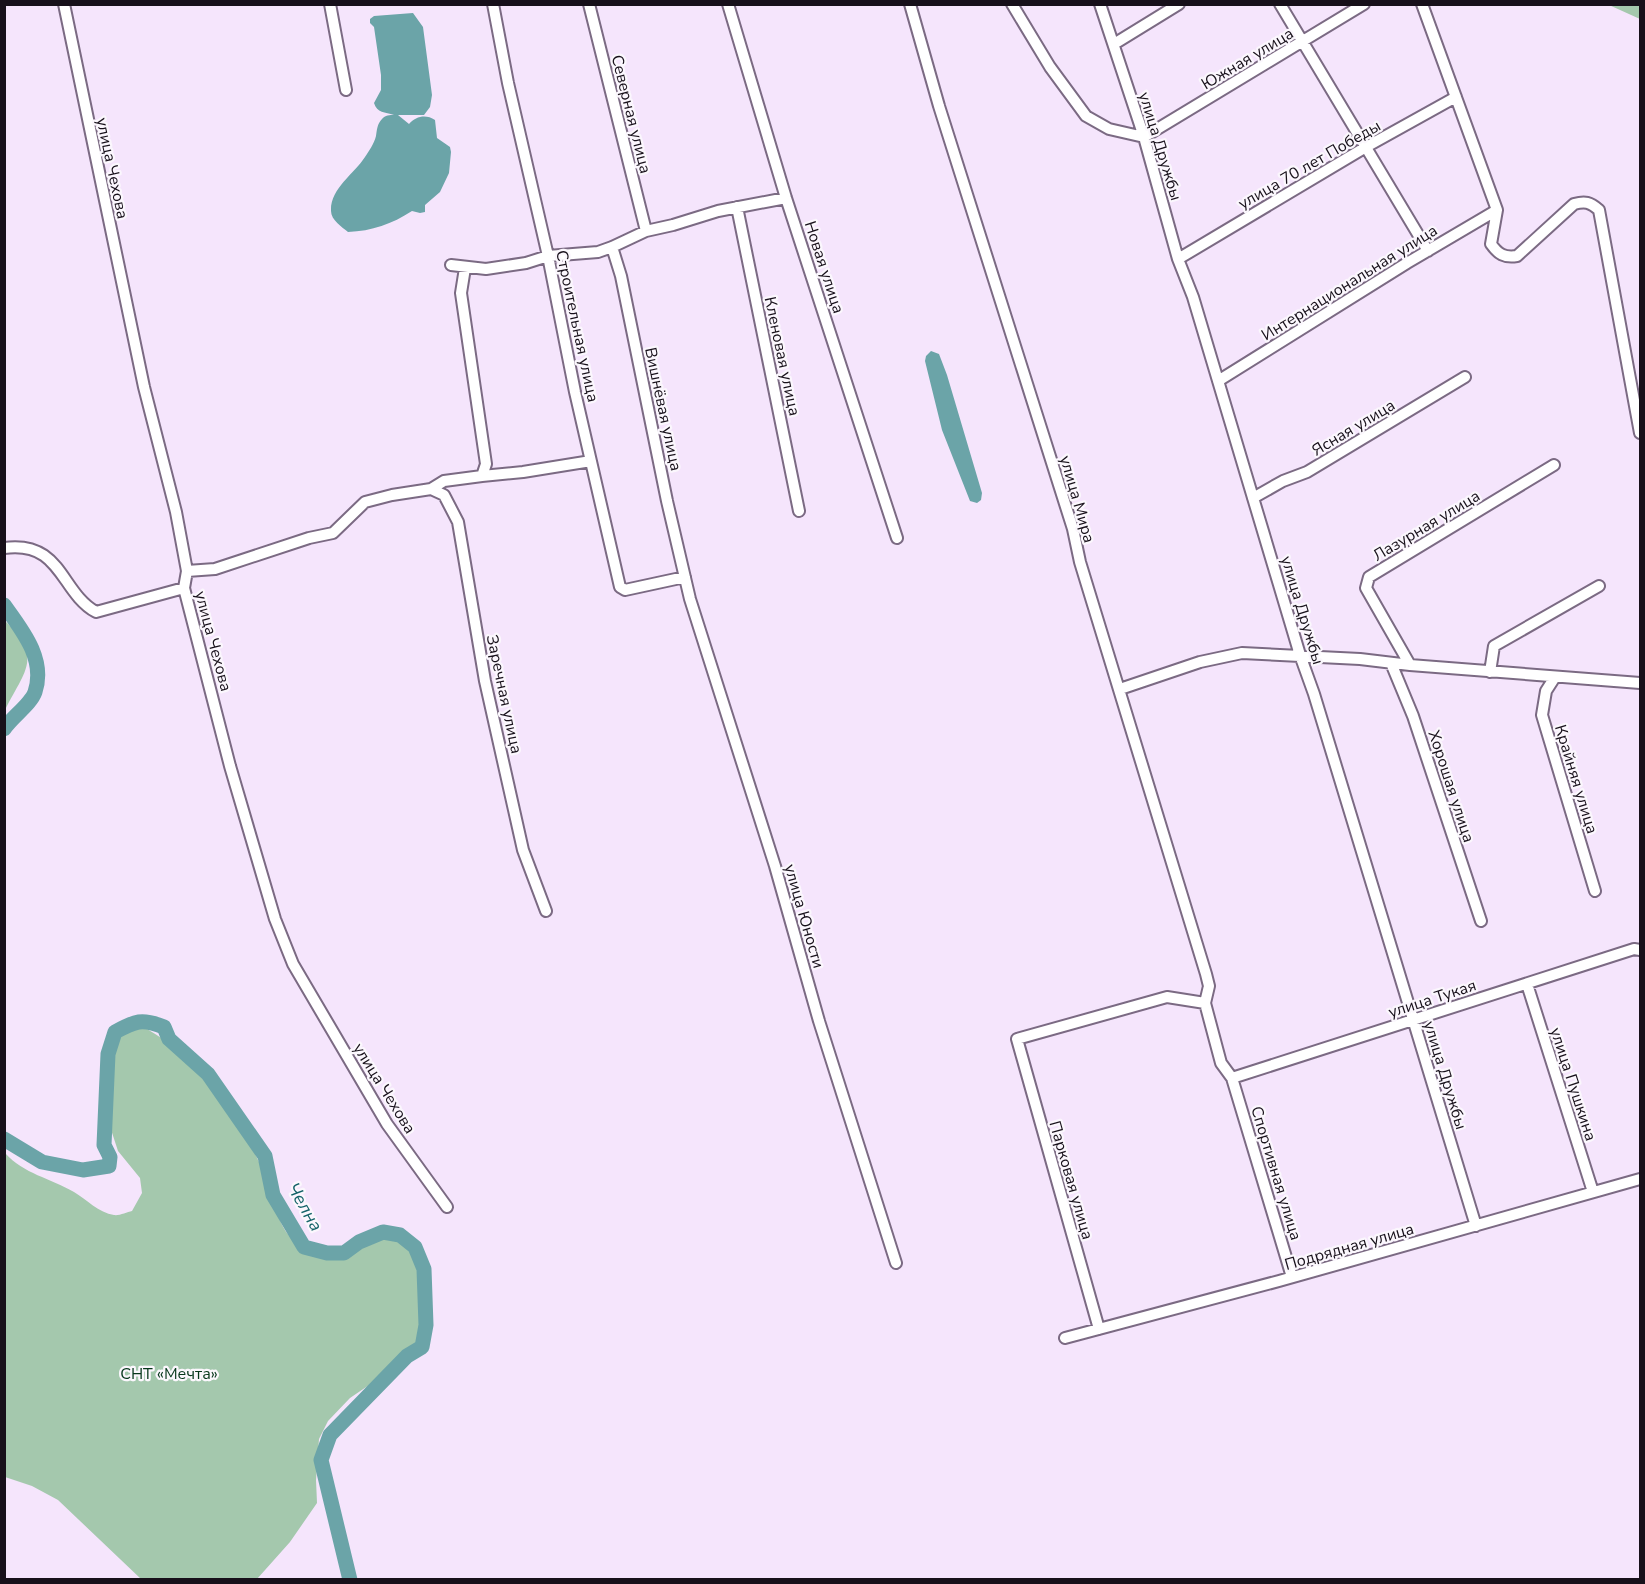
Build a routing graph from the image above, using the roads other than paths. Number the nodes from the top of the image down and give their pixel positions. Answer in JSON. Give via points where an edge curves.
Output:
{"nodes":[{"id":1,"x":64,"y":4,"type":"edge"},
{"id":2,"x":330,"y":4,"type":"edge"},
{"id":3,"x":493,"y":4,"type":"edge"},
{"id":4,"x":589,"y":4,"type":"edge"},
{"id":5,"x":728,"y":4,"type":"edge"},
{"id":6,"x":910,"y":4,"type":"edge"},
{"id":7,"x":1012,"y":4,"type":"edge"},
{"id":8,"x":1100,"y":4,"type":"edge"},
{"id":9,"x":1179,"y":4,"type":"edge"},
{"id":10,"x":1280,"y":4,"type":"edge"},
{"id":11,"x":1364,"y":4,"type":"edge"},
{"id":12,"x":1422,"y":4,"type":"edge"},
{"id":13,"x":1303,"y":42,"type":"junction"},
{"id":14,"x":1114,"y":44,"type":"junction"},
{"id":15,"x":346,"y":90,"type":"dead end"},
{"id":16,"x":1456,"y":97,"type":"junction"},
{"id":17,"x":1144,"y":137,"type":"junction"},
{"id":18,"x":1366,"y":147,"type":"junction"},
{"id":19,"x":786,"y":198,"type":"junction"},
{"id":20,"x":737,"y":207,"type":"junction"},
{"id":21,"x":1497,"y":210,"type":"junction"},
{"id":22,"x":646,"y":231,"type":"junction"},
{"id":23,"x":612,"y":247,"type":"junction"},
{"id":24,"x":1428,"y":251,"type":"junction"},
{"id":25,"x":548,"y":256,"type":"junction"},
{"id":26,"x":1178,"y":259,"type":"junction"},
{"id":27,"x":451,"y":265,"type":"dead end"},
{"id":28,"x":465,"y":268,"type":"junction"},
{"id":29,"x":1465,"y":377,"type":"dead end"},
{"id":30,"x":1218,"y":381,"type":"junction"},
{"id":31,"x":1641,"y":433,"type":"edge"},
{"id":32,"x":591,"y":461,"type":"junction"},
{"id":33,"x":1554,"y":465,"type":"dead end"},
{"id":34,"x":482,"y":476,"type":"junction"},
{"id":35,"x":431,"y":489,"type":"junction"},
{"id":36,"x":1253,"y":498,"type":"junction"},
{"id":37,"x":799,"y":511,"type":"dead end"},
{"id":38,"x":897,"y":538,"type":"dead end"},
{"id":39,"x":4,"y":548,"type":"edge"},
{"id":40,"x":187,"y":571,"type":"junction"},
{"id":41,"x":685,"y":577,"type":"junction"},
{"id":42,"x":1599,"y":586,"type":"dead end"},
{"id":43,"x":184,"y":588,"type":"junction"},
{"id":44,"x":1300,"y":655,"type":"junction"},
{"id":45,"x":1391,"y":663,"type":"junction"},
{"id":46,"x":1410,"y":665,"type":"junction"},
{"id":47,"x":1490,"y":672,"type":"junction"},
{"id":48,"x":1555,"y":677,"type":"junction"},
{"id":49,"x":1641,"y":683,"type":"edge"},
{"id":50,"x":1120,"y":689,"type":"junction"},
{"id":51,"x":1595,"y":891,"type":"dead end"},
{"id":52,"x":546,"y":911,"type":"dead end"},
{"id":53,"x":1481,"y":921,"type":"dead end"},
{"id":54,"x":1641,"y":950,"type":"edge"},
{"id":55,"x":1527,"y":984,"type":"junction"},
{"id":56,"x":1205,"y":1003,"type":"junction"},
{"id":57,"x":1413,"y":1020,"type":"junction"},
{"id":58,"x":1232,"y":1078,"type":"junction"},
{"id":59,"x":1641,"y":1179,"type":"edge"},
{"id":60,"x":1593,"y":1192,"type":"junction"},
{"id":61,"x":447,"y":1207,"type":"dead end"},
{"id":62,"x":1476,"y":1226,"type":"junction"},
{"id":63,"x":896,"y":1263,"type":"dead end"},
{"id":64,"x":1292,"y":1277,"type":"junction"},
{"id":65,"x":1099,"y":1329,"type":"junction"},
{"id":66,"x":1065,"y":1338,"type":"dead end"}],
"edges":[{"from":1,"to":40,"type":"street","name":"улица Чехова","via":[[144,387]]},
{"from":2,"to":15,"type":"street"},
{"from":3,"to":25,"type":"street","name":"Строительная улица"},
{"from":4,"to":22,"type":"street","name":"Северная улица"},
{"from":5,"to":19,"type":"street","name":"Новая улица"},
{"from":6,"to":50,"type":"street","name":"улица Мира"},
{"from":7,"to":17,"type":"street","via":[[1050,67],[1086,116],[1109,129]]},
{"from":8,"to":14,"type":"street","name":"улица Дружбы"},
{"from":9,"to":14,"type":"street"},
{"from":10,"to":13,"type":"street"},
{"from":11,"to":13,"type":"street","name":"Южная улица"},
{"from":12,"to":16,"type":"street"},
{"from":13,"to":17,"type":"street","name":"Южная улица"},
{"from":13,"to":18,"type":"street"},
{"from":14,"to":17,"type":"street","name":"улица Дружбы"},
{"from":16,"to":18,"type":"street","name":"улица 70 лет Победы"},
{"from":16,"to":21,"type":"street"},
{"from":17,"to":26,"type":"street","name":"улица Дружбы"},
{"from":18,"to":24,"type":"street"},
{"from":18,"to":26,"type":"street","name":"улица 70 лет Победы"},
{"from":19,"to":20,"type":"street"},
{"from":19,"to":38,"type":"street","name":"Новая улица"},
{"from":20,"to":22,"type":"street"},
{"from":20,"to":37,"type":"street","name":"Кленовая улица"},
{"from":21,"to":24,"type":"street","name":"Интернациональная улица"},
{"from":21,"to":31,"type":"street","via":[[1491,244],[1497,253],[1508,258],[1517,256],[1574,204],[1584,201],[1599,210]]},
{"from":22,"to":23,"type":"street"},
{"from":23,"to":25,"type":"street","via":[[598,252]]},
{"from":23,"to":41,"type":"street","name":"Вишнёвая улица"},
{"from":24,"to":30,"type":"street","name":"Интернациональная улица"},
{"from":25,"to":28,"type":"street","via":[[486,269]]},
{"from":25,"to":32,"type":"street","name":"Строительная улица"},
{"from":26,"to":30,"type":"street","name":"улица Дружбы"},
{"from":27,"to":28,"type":"street"},
{"from":28,"to":34,"type":"street","via":[[461,293],[486,464]]},
{"from":29,"to":36,"type":"street","name":"Ясная улица","via":[[1307,472]]},
{"from":30,"to":36,"type":"street","name":"улица Дружбы"},
{"from":32,"to":34,"type":"street"},
{"from":32,"to":41,"type":"street","name":"Строительная улица","via":[[622,590]]},
{"from":33,"to":46,"type":"street","name":"Лазурная улица","via":[[1369,577],[1366,588]]},
{"from":34,"to":35,"type":"street","via":[[444,481]]},
{"from":35,"to":40,"type":"street","via":[[365,502],[333,533],[215,569]]},
{"from":35,"to":52,"type":"street","name":"Заречная улица","via":[[444,495],[458,522],[488,692],[524,850]]},
{"from":36,"to":44,"type":"street","name":"улица Дружбы"},
{"from":39,"to":43,"type":"street","via":[[30,548],[58,567],[85,606],[96,612]]},
{"from":40,"to":43,"type":"street","name":"улица Чехова"},
{"from":41,"to":63,"type":"street","name":"улица Юности"},
{"from":42,"to":47,"type":"street","via":[[1494,646]]},
{"from":43,"to":61,"type":"street","name":"улица Чехова","via":[[230,766],[292,964],[387,1124]]},
{"from":44,"to":45,"type":"street"},
{"from":44,"to":50,"type":"street","via":[[1242,653],[1200,662]]},
{"from":44,"to":57,"type":"street","name":"улица Дружбы"},
{"from":45,"to":46,"type":"street"},
{"from":45,"to":53,"type":"street","name":"Хорошая улица"},
{"from":46,"to":47,"type":"street"},
{"from":47,"to":48,"type":"street"},
{"from":48,"to":49,"type":"street"},
{"from":48,"to":51,"type":"street","name":"Крайняя улица","via":[[1546,691],[1542,715]]},
{"from":50,"to":56,"type":"street","name":"улица Мира","via":[[1206,974],[1209,986]]},
{"from":54,"to":55,"type":"street","name":"улица Тукая"},
{"from":55,"to":57,"type":"street","name":"улица Тукая"},
{"from":55,"to":60,"type":"street","name":"улица Пушкина"},
{"from":56,"to":58,"type":"street","name":"Спортивная улица","via":[[1221,1063]]},
{"from":56,"to":65,"type":"street","name":"Парковая улица","via":[[1167,998],[1017,1039]]},
{"from":57,"to":58,"type":"street","name":"улица Тукая"},
{"from":57,"to":62,"type":"street","name":"улица Дружбы"},
{"from":58,"to":64,"type":"street","name":"Спортивная улица"},
{"from":59,"to":60,"type":"street","name":"Подрядная улица"},
{"from":60,"to":62,"type":"street","name":"Подрядная улица"},
{"from":62,"to":64,"type":"street","name":"Подрядная улица"},
{"from":64,"to":65,"type":"street","name":"Подрядная улица"},
{"from":65,"to":66,"type":"street","name":"Подрядная улица"}]}
